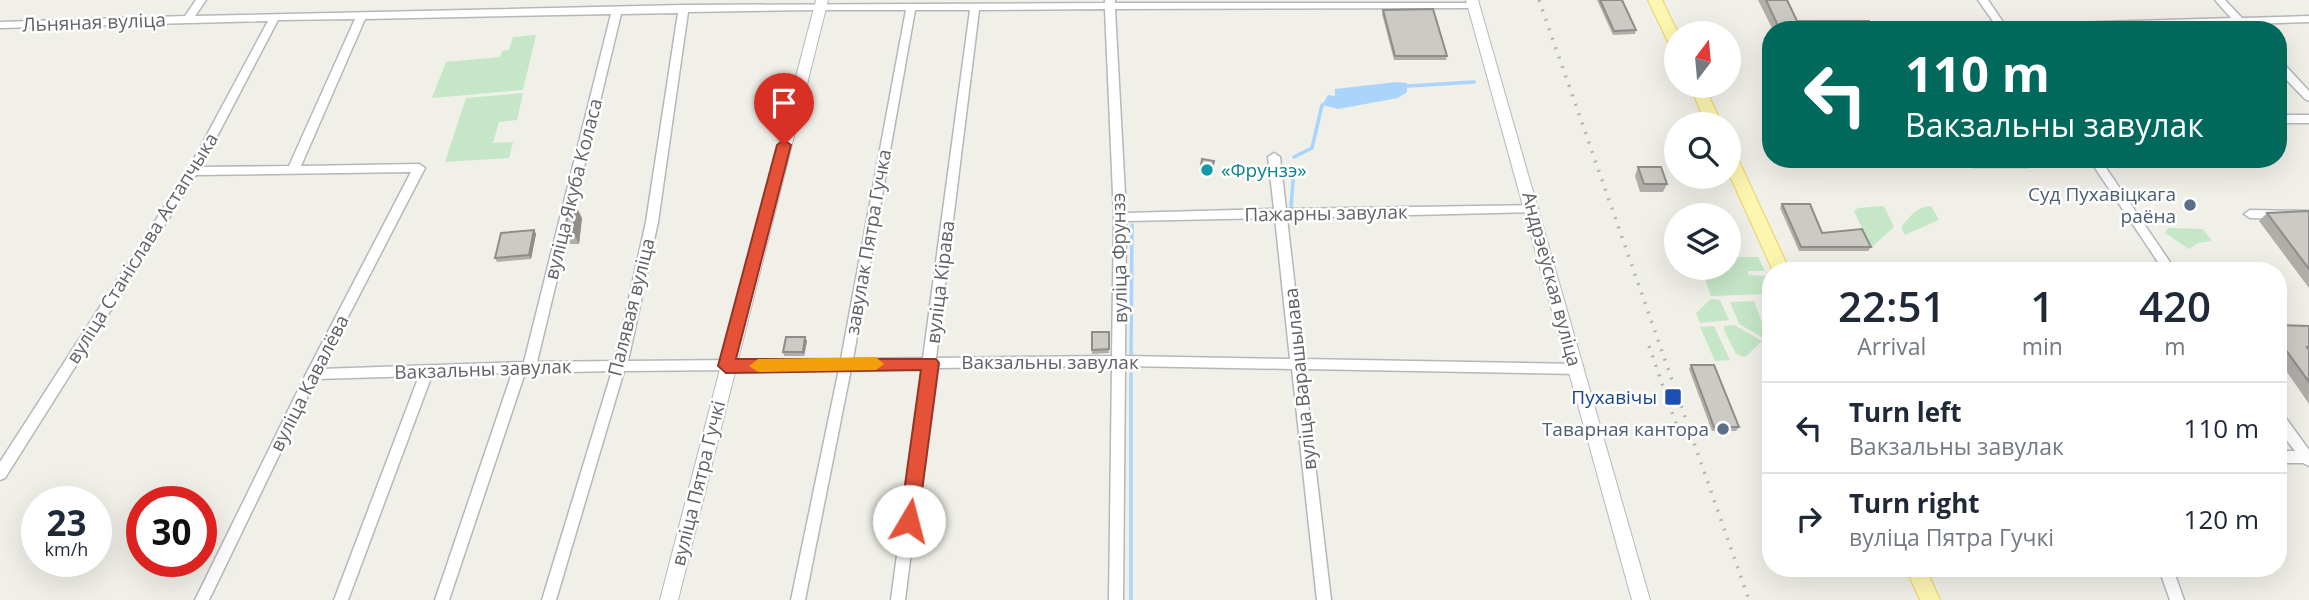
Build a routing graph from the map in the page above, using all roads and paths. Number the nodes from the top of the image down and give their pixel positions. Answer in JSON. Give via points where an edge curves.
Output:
{"nodes":[{"id":1,"x":201,"y":0,"type":"edge"},
{"id":2,"x":1655,"y":0,"type":"edge"},
{"id":3,"x":1983,"y":0,"type":"edge"},
{"id":4,"x":2220,"y":0,"type":"edge"},
{"id":5,"x":1278,"y":2,"type":"edge"},
{"id":6,"x":1473,"y":2,"type":"edge"},
{"id":7,"x":821,"y":3,"type":"edge"},
{"id":8,"x":1110,"y":3,"type":"edge"},
{"id":9,"x":1375,"y":4,"type":"junction"},
{"id":10,"x":911,"y":6,"type":"junction"},
{"id":11,"x":975,"y":6,"type":"junction"},
{"id":12,"x":684,"y":8,"type":"junction"},
{"id":13,"x":617,"y":10,"type":"junction"},
{"id":14,"x":362,"y":15,"type":"junction"},
{"id":15,"x":275,"y":17,"type":"junction"},
{"id":16,"x":1376,"y":18,"type":"dead end"},
{"id":17,"x":188,"y":19,"type":"junction"},
{"id":18,"x":2309,"y":19,"type":"edge"},
{"id":19,"x":1665,"y":21,"type":"edge"},
{"id":20,"x":1997,"y":21,"type":"edge"},
{"id":21,"x":2239,"y":21,"type":"edge"},
{"id":22,"x":2287,"y":21,"type":"edge"},
{"id":23,"x":0,"y":25,"type":"edge"},
{"id":24,"x":2287,"y":74,"type":"edge"},
{"id":25,"x":2309,"y":97,"type":"edge"},
{"id":26,"x":2287,"y":119,"type":"edge"},
{"id":27,"x":2309,"y":119,"type":"edge"},
{"id":28,"x":1274,"y":158,"type":"dead end"},
{"id":29,"x":2100,"y":168,"type":"edge"},
{"id":30,"x":293,"y":170,"type":"junction"},
{"id":31,"x":193,"y":171,"type":"junction"},
{"id":32,"x":1741,"y":183,"type":"edge"},
{"id":33,"x":1532,"y":208,"type":"junction"},
{"id":34,"x":1282,"y":214,"type":"junction"},
{"id":35,"x":2250,"y":214,"type":"dead end"},
{"id":36,"x":2309,"y":215,"type":"edge"},
{"id":37,"x":1120,"y":217,"type":"junction"},
{"id":38,"x":1778,"y":262,"type":"edge"},
{"id":39,"x":2164,"y":262,"type":"edge"},
{"id":40,"x":1120,"y":361,"type":"junction"},
{"id":41,"x":930,"y":363,"type":"junction"},
{"id":42,"x":846,"y":364,"type":"junction"},
{"id":43,"x":1299,"y":364,"type":"junction"},
{"id":44,"x":617,"y":366,"type":"junction"},
{"id":45,"x":726,"y":366,"type":"junction"},
{"id":46,"x":525,"y":367,"type":"junction"},
{"id":47,"x":1577,"y":369,"type":"junction"},
{"id":48,"x":428,"y":370,"type":"junction"},
{"id":49,"x":312,"y":374,"type":"junction"},
{"id":50,"x":2287,"y":430,"type":"edge"},
{"id":51,"x":2287,"y":457,"type":"edge"},
{"id":52,"x":2308,"y":458,"type":"edge"},
{"id":53,"x":0,"y":474,"type":"edge"},
{"id":54,"x":1920,"y":577,"type":"edge"},
{"id":55,"x":2169,"y":577,"type":"edge"},
{"id":56,"x":202,"y":600,"type":"edge"},
{"id":57,"x":341,"y":600,"type":"edge"},
{"id":58,"x":442,"y":600,"type":"edge"},
{"id":59,"x":549,"y":600,"type":"edge"},
{"id":60,"x":669,"y":600,"type":"edge"},
{"id":61,"x":798,"y":600,"type":"edge"},
{"id":62,"x":898,"y":600,"type":"edge"},
{"id":63,"x":1116,"y":600,"type":"edge"},
{"id":64,"x":1324,"y":600,"type":"edge"},
{"id":65,"x":1641,"y":600,"type":"edge"},
{"id":66,"x":1930,"y":600,"type":"edge"},
{"id":67,"x":2177,"y":600,"type":"edge"}],
"edges":[{"from":1,"to":17,"type":"street"},
{"from":2,"to":19,"type":"main road"},
{"from":3,"to":20,"type":"street"},
{"from":4,"to":21,"type":"street"},
{"from":5,"to":8,"type":"street","name":"Льняная вуліца"},
{"from":5,"to":9,"type":"street","name":"Льняная вуліца"},
{"from":6,"to":9,"type":"street","name":"Льняная вуліца"},
{"from":6,"to":33,"type":"main road","name":"Андрэеўская вуліца"},
{"from":7,"to":10,"type":"street","name":"Льняная вуліца"},
{"from":7,"to":12,"type":"street","name":"Льняная вуліца"},
{"from":7,"to":45,"type":"main road","name":"вуліца Пятра Гучкі"},
{"from":8,"to":11,"type":"street","name":"Льняная вуліца"},
{"from":8,"to":37,"type":"street","name":"вуліца Фрунзэ"},
{"from":9,"to":16,"type":"street"},
{"from":10,"to":11,"type":"street","name":"Льняная вуліца"},
{"from":10,"to":42,"type":"street","name":"завулак Пятра Гучка"},
{"from":11,"to":41,"type":"street","name":"вуліца Кірава"},
{"from":12,"to":13,"type":"street","name":"Льняная вуліца"},
{"from":12,"to":44,"type":"street","name":"Палявая вуліца","via":[[652,222],[626,345]]},
{"from":13,"to":14,"type":"street","name":"Льняная вуліца"},
{"from":13,"to":46,"type":"street","name":"вуліца Якуба Коласа"},
{"from":14,"to":15,"type":"street","name":"Льняная вуліца"},
{"from":14,"to":30,"type":"street"},
{"from":15,"to":17,"type":"street","name":"Льняная вуліца"},
{"from":15,"to":31,"type":"street","name":"вуліца Станіслава Астапчыка"},
{"from":17,"to":23,"type":"street","name":"Льняная вуліца"},
{"from":18,"to":22,"type":"street"},
{"from":24,"to":25,"type":"street"},
{"from":26,"to":27,"type":"street"},
{"from":28,"to":34,"type":"street","name":"вуліца Варашылава"},
{"from":29,"to":39,"type":"street"},
{"from":30,"to":31,"type":"street"},
{"from":30,"to":49,"type":"street","name":"вуліца Кавалёва","via":[[419,168]]},
{"from":31,"to":53,"type":"street","name":"вуліца Станіслава Астапчыка"},
{"from":32,"to":38,"type":"main road"},
{"from":33,"to":34,"type":"street","name":"Пажарны завулак"},
{"from":33,"to":47,"type":"main road","name":"Андрэеўская вуліца"},
{"from":34,"to":37,"type":"street","name":"Пажарны завулак"},
{"from":34,"to":43,"type":"street","name":"вуліца Варашылава"},
{"from":35,"to":36,"type":"street"},
{"from":37,"to":40,"type":"street","name":"вуліца Фрунзэ"},
{"from":40,"to":41,"type":"street","name":"Вакзальны завулак"},
{"from":40,"to":43,"type":"street","name":"Вакзальны завулак"},
{"from":40,"to":63,"type":"street","name":"вуліца Фрунзэ"},
{"from":41,"to":42,"type":"street","name":"Вакзальны завулак"},
{"from":41,"to":62,"type":"street","name":"вуліца Кірава"},
{"from":42,"to":45,"type":"street","name":"Вакзальны завулак"},
{"from":42,"to":61,"type":"street","name":"завулак Пятра Гучка"},
{"from":43,"to":47,"type":"street","name":"Вакзальны завулак"},
{"from":43,"to":64,"type":"street","name":"вуліца Варашылава"},
{"from":44,"to":45,"type":"street","name":"Вакзальны завулак"},
{"from":44,"to":46,"type":"street","name":"Вакзальны завулак"},
{"from":44,"to":59,"type":"street","name":"Палявая вуліца"},
{"from":45,"to":60,"type":"main road","name":"вуліца Пятра Гучкі"},
{"from":46,"to":48,"type":"street","name":"Вакзальны завулак"},
{"from":46,"to":58,"type":"street","name":"вуліца Якуба Коласа"},
{"from":47,"to":65,"type":"main road","name":"Андрэеўская вуліца"},
{"from":48,"to":49,"type":"street","name":"Вакзальны завулак"},
{"from":48,"to":57,"type":"street"},
{"from":49,"to":56,"type":"street","name":"вуліца Кавалёва"},
{"from":50,"to":52,"type":"street"},
{"from":51,"to":52,"type":"street"},
{"from":54,"to":66,"type":"main road"},
{"from":55,"to":67,"type":"street"}]}
